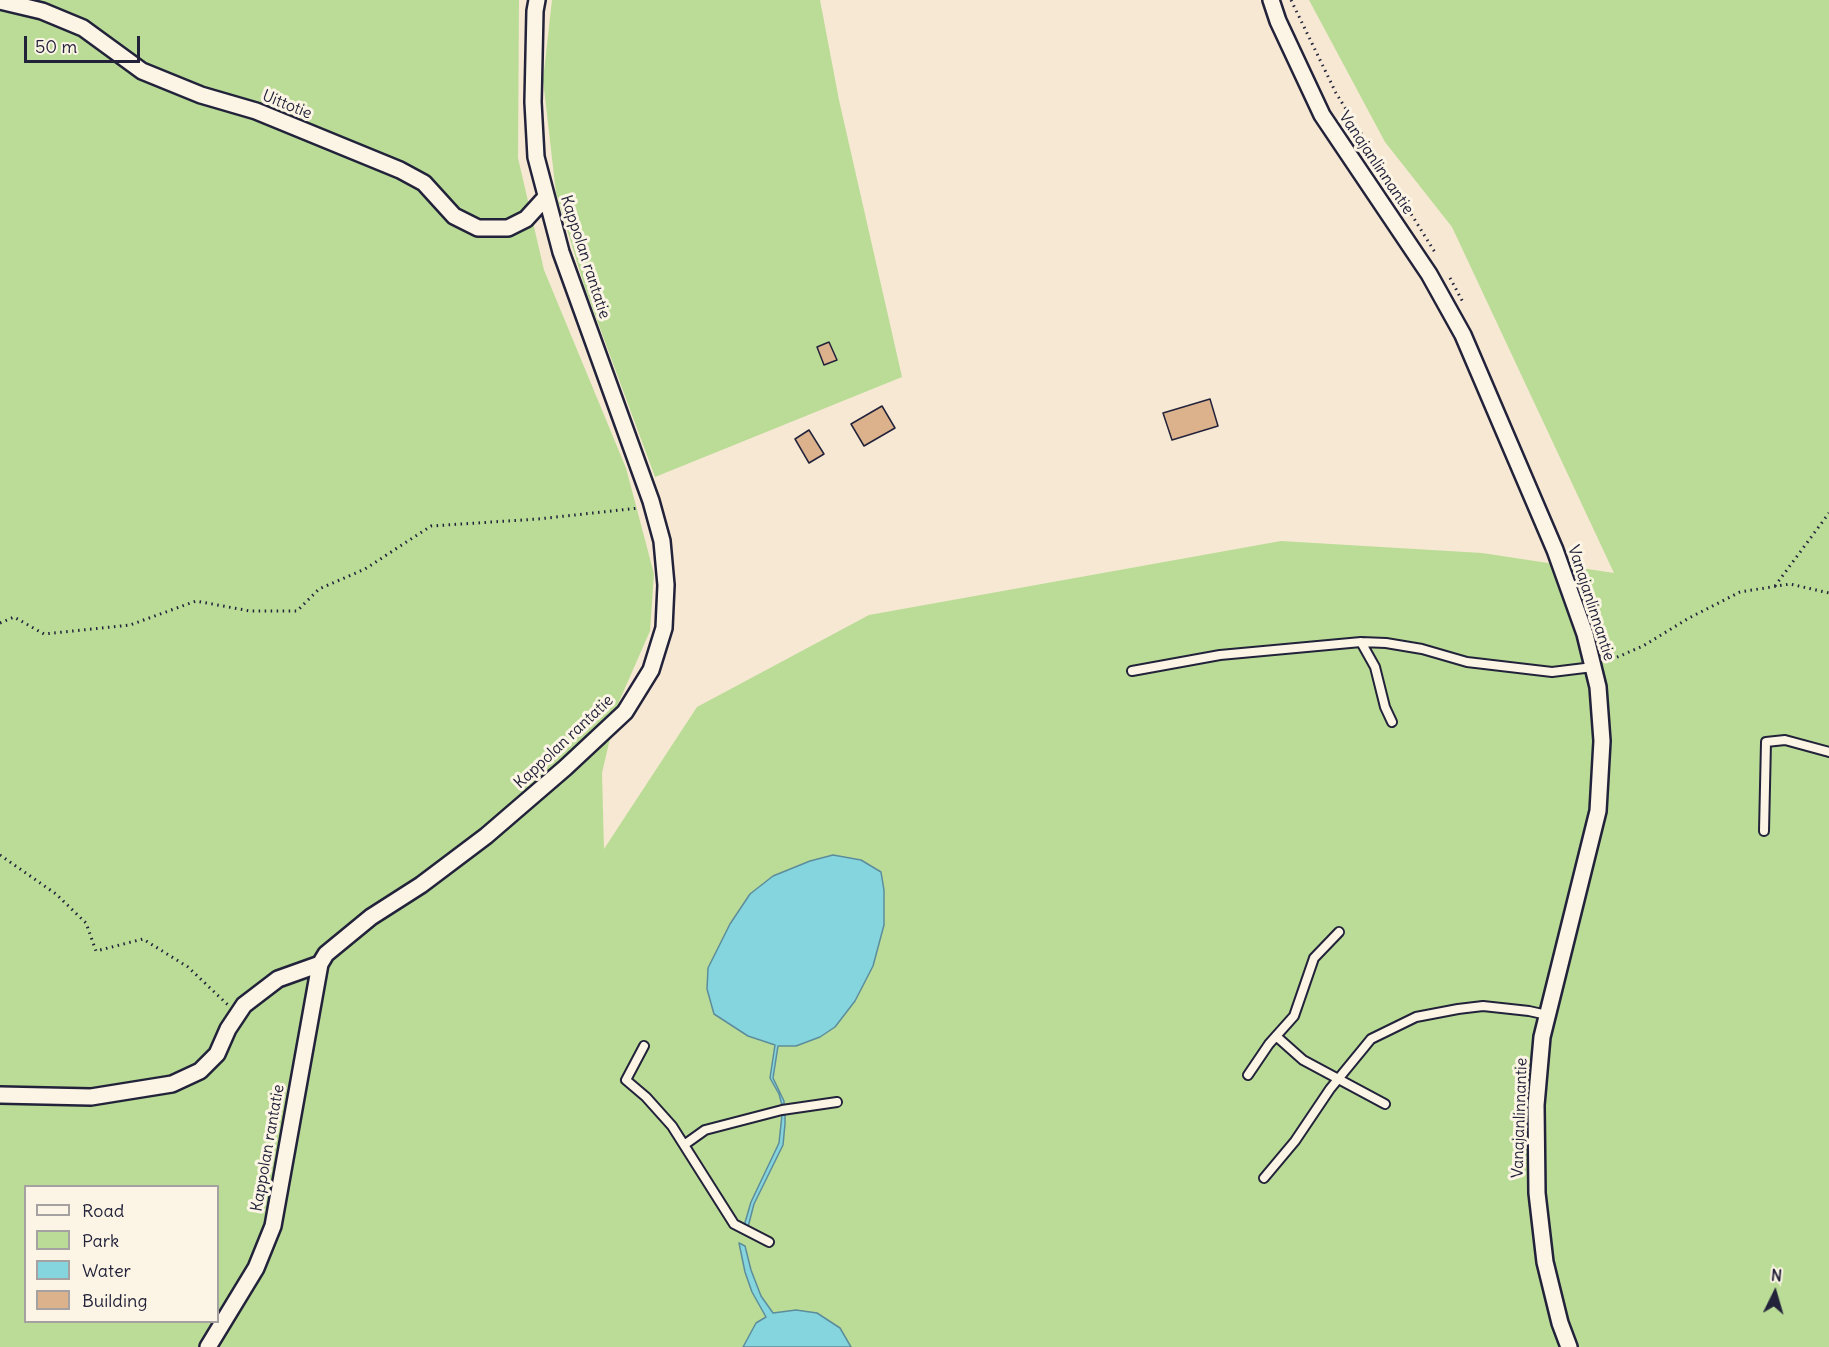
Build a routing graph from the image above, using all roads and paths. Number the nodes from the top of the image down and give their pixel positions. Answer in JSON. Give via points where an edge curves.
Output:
{"nodes":[{"id":1,"x":537,"y":0,"type":"edge"},
{"id":2,"x":1271,"y":0,"type":"edge"},
{"id":3,"x":0,"y":1,"type":"edge"},
{"id":4,"x":546,"y":197,"type":"junction"},
{"id":5,"x":653,"y":506,"type":"junction"},
{"id":6,"x":1829,"y":513,"type":"edge"},
{"id":7,"x":1775,"y":586,"type":"junction"},
{"id":8,"x":1829,"y":593,"type":"edge"},
{"id":9,"x":0,"y":623,"type":"edge"},
{"id":10,"x":1361,"y":642,"type":"junction"},
{"id":11,"x":1597,"y":666,"type":"junction"},
{"id":12,"x":1132,"y":671,"type":"dead end"},
{"id":13,"x":1392,"y":722,"type":"dead end"},
{"id":14,"x":1829,"y":752,"type":"edge"},
{"id":15,"x":1764,"y":831,"type":"dead end"},
{"id":16,"x":0,"y":855,"type":"edge"},
{"id":17,"x":1339,"y":932,"type":"dead end"},
{"id":18,"x":320,"y":964,"type":"junction"},
{"id":19,"x":238,"y":1015,"type":"junction"},
{"id":20,"x":1547,"y":1015,"type":"junction"},
{"id":21,"x":1276,"y":1036,"type":"junction"},
{"id":22,"x":644,"y":1046,"type":"dead end"},
{"id":23,"x":1248,"y":1075,"type":"dead end"},
{"id":24,"x":1339,"y":1079,"type":"junction"},
{"id":25,"x":0,"y":1095,"type":"edge"},
{"id":26,"x":837,"y":1102,"type":"dead end"},
{"id":27,"x":1385,"y":1104,"type":"dead end"},
{"id":28,"x":684,"y":1145,"type":"junction"},
{"id":29,"x":1264,"y":1178,"type":"dead end"},
{"id":30,"x":769,"y":1242,"type":"dead end"},
{"id":31,"x":208,"y":1347,"type":"edge"},
{"id":32,"x":1569,"y":1347,"type":"edge"}],
"edges":[{"from":1,"to":4,"type":"street","name":"Kappolan rantatie","via":[[533,102],[536,157]]},
{"from":2,"to":11,"type":"street","name":"Vanajanlinnantie","via":[[1322,115],[1429,274],[1462,335],[1555,550]]},
{"from":3,"to":4,"type":"street","name":"Uittotie","via":[[42,11],[83,28],[142,71],[201,95],[256,111],[400,170],[424,183],[454,216],[478,228],[508,228],[526,219]]},
{"from":4,"to":5,"type":"street","name":"Kappolan rantatie","via":[[561,252]]},
{"from":5,"to":9,"type":"path","via":[[431,526],[365,569],[319,589],[297,611],[250,611],[196,601],[130,625],[44,634],[14,617]]},
{"from":5,"to":18,"type":"street","name":"Kappolan rantatie","via":[[662,540],[664,628],[651,670],[625,712],[486,836],[372,917],[326,954]]},
{"from":6,"to":7,"type":"path"},
{"from":7,"to":8,"type":"path","via":[[1790,584]]},
{"from":7,"to":11,"type":"path","via":[[1740,592],[1643,646]]},
{"from":10,"to":11,"type":"lane","via":[[1422,649],[1467,662],[1552,672]]},
{"from":10,"to":12,"type":"lane","via":[[1220,655]]},
{"from":10,"to":13,"type":"lane","via":[[1375,667]]},
{"from":11,"to":20,"type":"street","name":"Vanajanlinnantie","via":[[1602,741],[1598,811]]},
{"from":14,"to":15,"type":"lane","via":[[1785,740],[1766,742]]},
{"from":16,"to":19,"type":"path","via":[[56,894],[86,923],[96,951],[143,939],[188,967]]},
{"from":17,"to":21,"type":"lane","via":[[1314,958],[1294,1016]]},
{"from":18,"to":19,"type":"street","via":[[278,979],[244,1005]]},
{"from":18,"to":31,"type":"street","name":"Kappolan rantatie","via":[[273,1226],[256,1268]]},
{"from":19,"to":25,"type":"street","via":[[217,1054],[200,1071],[172,1084],[91,1097]]},
{"from":20,"to":24,"type":"lane","via":[[1483,1006],[1416,1017],[1371,1039]]},
{"from":20,"to":32,"type":"street","name":"Vanajanlinnantie","via":[[1536,1105],[1537,1193],[1545,1262]]},
{"from":21,"to":23,"type":"lane"},
{"from":21,"to":24,"type":"lane","via":[[1303,1060]]},
{"from":22,"to":28,"type":"lane","via":[[626,1080],[672,1126]]},
{"from":24,"to":27,"type":"lane"},
{"from":24,"to":29,"type":"lane"},
{"from":26,"to":28,"type":"lane","via":[[782,1110],[705,1131]]},
{"from":28,"to":30,"type":"lane","via":[[734,1224]]}]}
